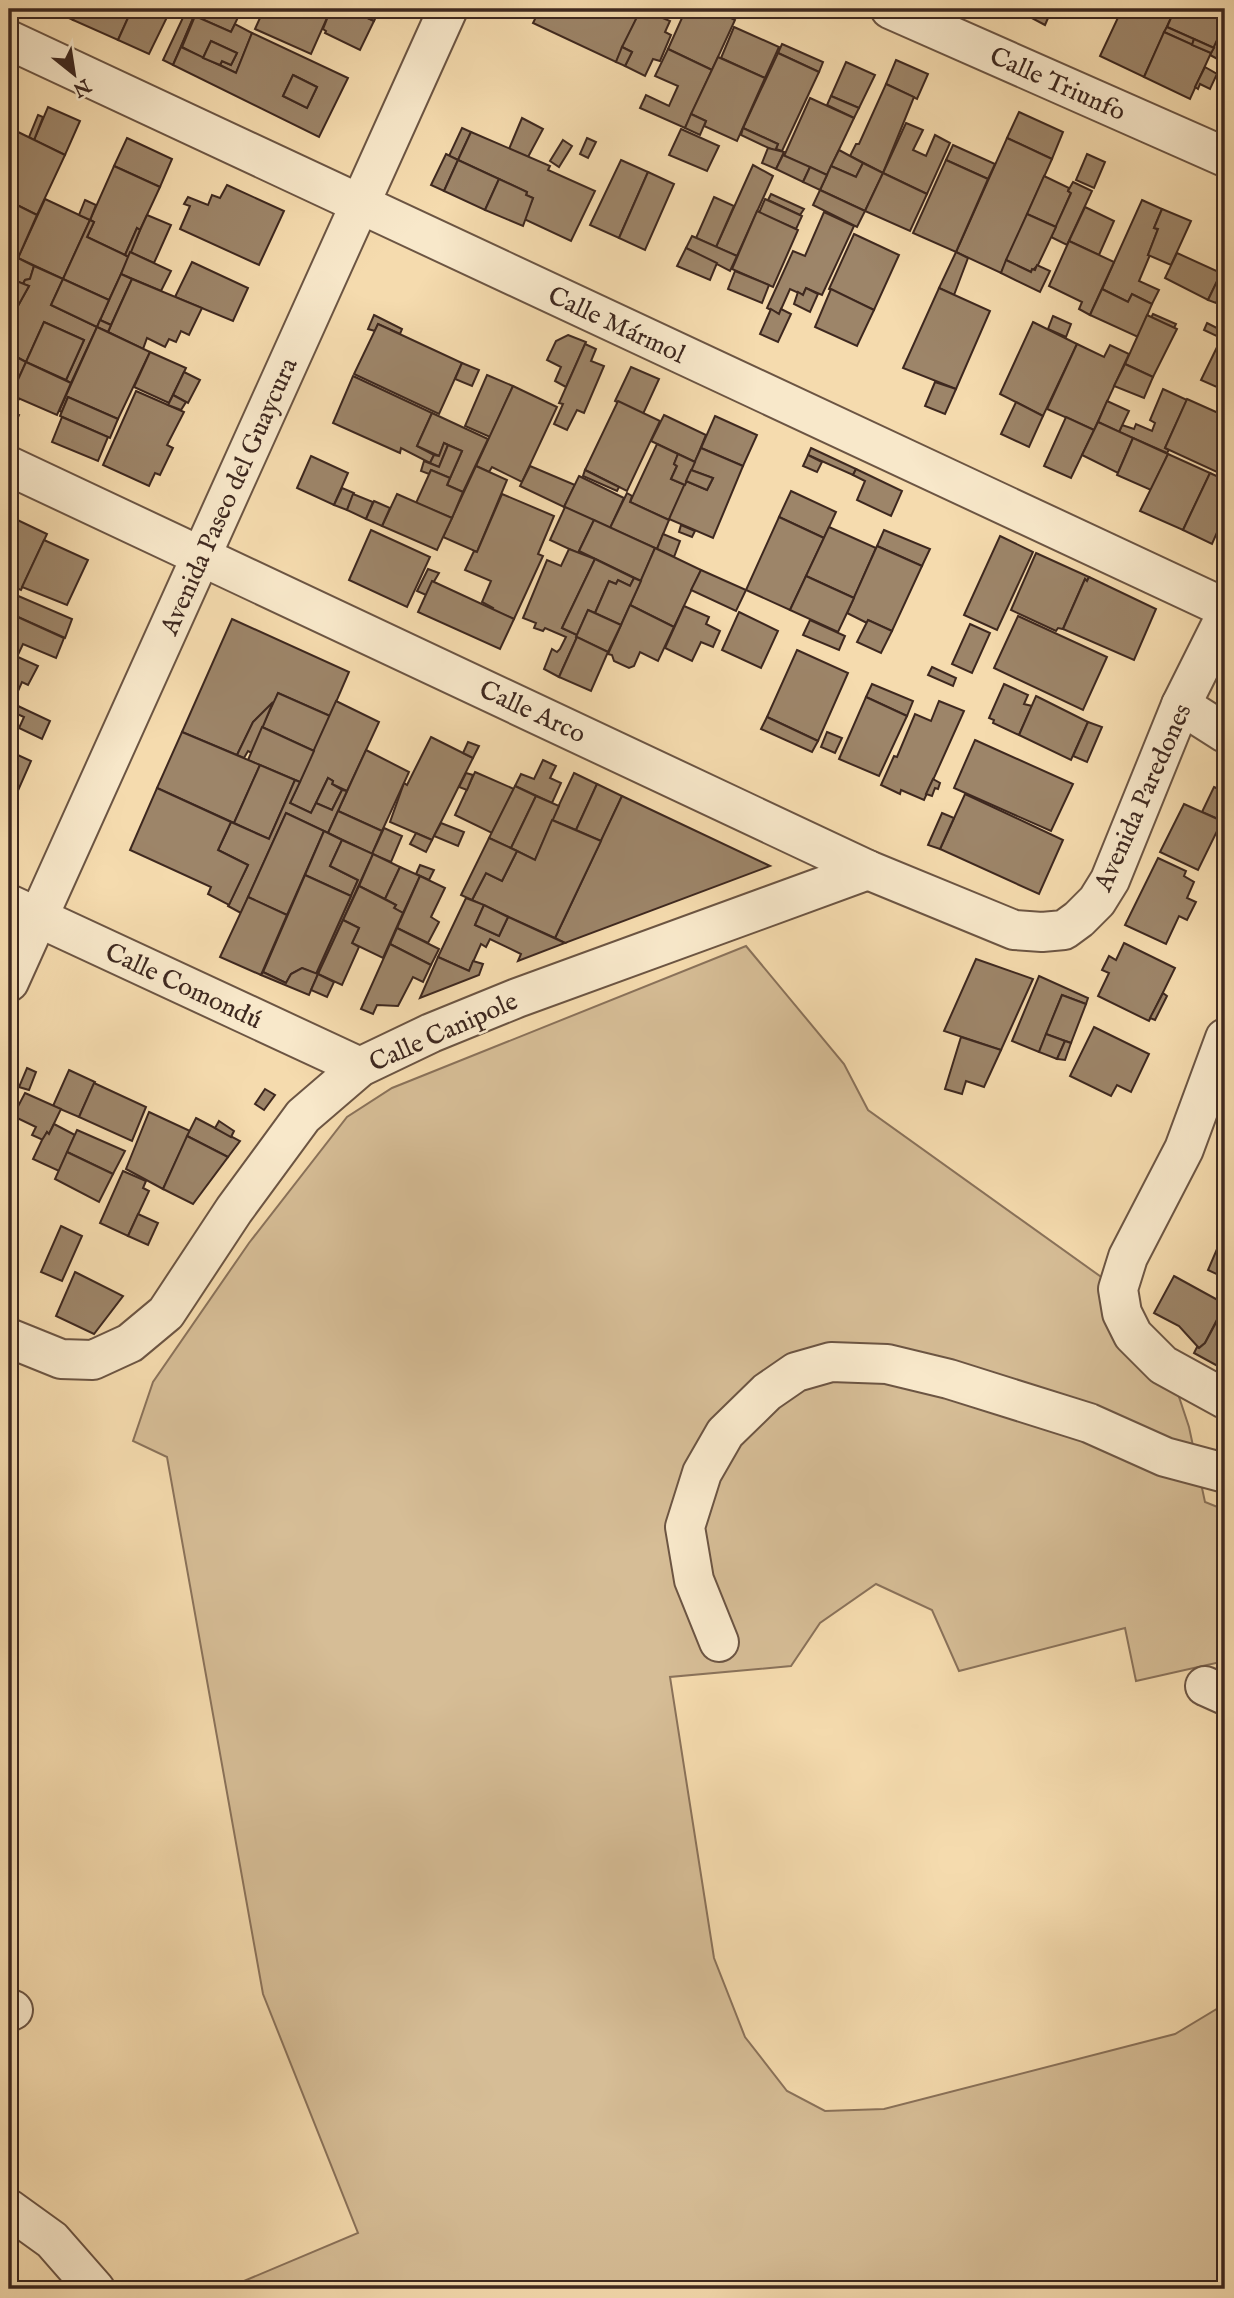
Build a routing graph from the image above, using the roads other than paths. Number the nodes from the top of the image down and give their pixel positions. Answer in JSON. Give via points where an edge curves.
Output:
{"nodes":[{"id":1,"x":448,"y":9,"type":"edge"},
{"id":2,"x":890,"y":9,"type":"edge"},
{"id":3,"x":9,"y":40,"type":"edge"},
{"id":4,"x":1225,"y":157,"type":"edge"},
{"id":5,"x":360,"y":204,"type":"junction"},
{"id":6,"x":9,"y":466,"type":"edge"},
{"id":7,"x":202,"y":555,"type":"junction"},
{"id":8,"x":1225,"y":608,"type":"edge"},
{"id":9,"x":1225,"y":617,"type":"edge"},
{"id":10,"x":1181,"y":705,"type":"junction"},
{"id":11,"x":1225,"y":733,"type":"edge"},
{"id":12,"x":868,"y":870,"type":"junction"},
{"id":13,"x":23,"y":910,"type":"edge"},
{"id":14,"x":1064,"y":930,"type":"joint"},
{"id":15,"x":9,"y":982,"type":"edge"},
{"id":16,"x":1225,"y":1038,"type":"edge"},
{"id":17,"x":360,"y":1067,"type":"junction"},
{"id":18,"x":9,"y":1338,"type":"edge"},
{"id":19,"x":1225,"y":1399,"type":"edge"},
{"id":20,"x":1225,"y":1473,"type":"edge"},
{"id":21,"x":719,"y":1642,"type":"dead end"},
{"id":22,"x":9,"y":2209,"type":"edge"},
{"id":23,"x":94,"y":2289,"type":"edge"}],
"edges":[{"from":1,"to":5,"type":"street","name":"Avenida Paseo del Guaycura"},
{"from":2,"to":4,"type":"street","name":"Calle Triunfo"},
{"from":3,"to":5,"type":"street","name":"Calle Mármol"},
{"from":5,"to":7,"type":"street","name":"Avenida Paseo del Guaycura"},
{"from":5,"to":8,"type":"street","name":"Calle Mármol"},
{"from":6,"to":7,"type":"street","name":"Calle Arco"},
{"from":7,"to":12,"type":"street","name":"Calle Arco"},
{"from":7,"to":13,"type":"street","name":"Avenida Paseo del Guaycura"},
{"from":9,"to":10,"type":"street","name":"Avenida Paredones"},
{"from":10,"to":11,"type":"street"},
{"from":10,"to":14,"type":"street","name":"Avenida Paredones","via":[[1110,880],[1097,901]]},
{"from":12,"to":14,"type":"street","name":"Calle Arco","via":[[1014,930]]},
{"from":12,"to":17,"type":"street","name":"Calle Canipole","via":[[517,998]]},
{"from":13,"to":15,"type":"street","name":"Avenida Paseo del Guaycura"},
{"from":13,"to":17,"type":"street","name":"Calle Comondú"},
{"from":16,"to":19,"type":"street","via":[[1184,1149],[1128,1257],[1118,1289],[1122,1313],[1133,1335],[1163,1365]]},
{"from":17,"to":18,"type":"street","name":"Calle Canipole","via":[[303,1116],[166,1313],[130,1343],[93,1360],[61,1359]]},
{"from":20,"to":21,"type":"street","via":[[1165,1457],[1089,1423],[887,1364],[831,1362],[796,1372],[766,1392],[725,1433],[702,1473],[685,1527],[694,1580]]},
{"from":22,"to":23,"type":"street","via":[[52,2240]]}]}
